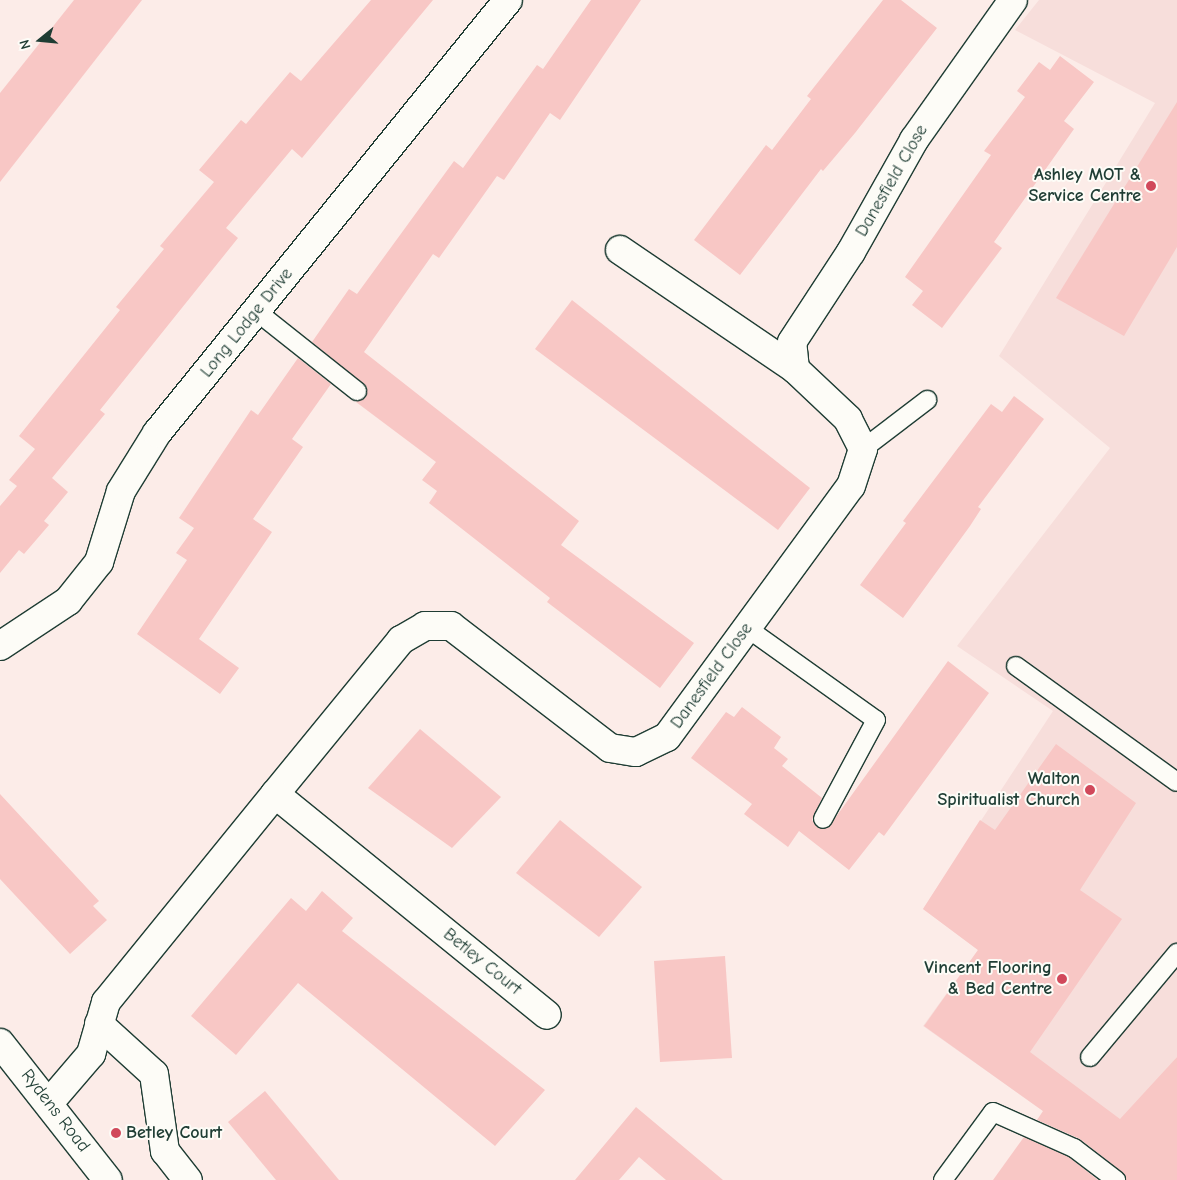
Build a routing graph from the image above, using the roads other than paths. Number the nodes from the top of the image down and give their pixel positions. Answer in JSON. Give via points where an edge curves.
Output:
{"nodes":[{"id":1,"x":508,"y":0,"type":"edge"},
{"id":2,"x":1013,"y":0,"type":"edge"},
{"id":3,"x":620,"y":250,"type":"dead end"},
{"id":4,"x":256,"y":311,"type":"junction"},
{"id":5,"x":794,"y":369,"type":"junction"},
{"id":6,"x":357,"y":391,"type":"dead end"},
{"id":7,"x":927,"y":400,"type":"dead end"},
{"id":8,"x":863,"y":449,"type":"junction"},
{"id":9,"x":747,"y":628,"type":"junction"},
{"id":10,"x":0,"y":646,"type":"edge"},
{"id":11,"x":1016,"y":666,"type":"dead end"},
{"id":12,"x":1177,"y":782,"type":"edge"},
{"id":13,"x":275,"y":794,"type":"junction"},
{"id":14,"x":823,"y":819,"type":"dead end"},
{"id":15,"x":1177,"y":952,"type":"edge"},
{"id":16,"x":547,"y":1015,"type":"dead end"},
{"id":17,"x":99,"y":1024,"type":"junction"},
{"id":18,"x":0,"y":1043,"type":"edge"},
{"id":19,"x":1090,"y":1057,"type":"dead end"},
{"id":20,"x":49,"y":1103,"type":"junction"},
{"id":21,"x":108,"y":1180,"type":"edge"},
{"id":22,"x":188,"y":1180,"type":"edge"},
{"id":23,"x":943,"y":1180,"type":"edge"},
{"id":24,"x":1116,"y":1180,"type":"edge"}],
"edges":[{"from":1,"to":4,"type":"street","name":"Long Lodge Drive"},
{"from":2,"to":5,"type":"street","name":"Danesfield Close","via":[[914,140],[851,252],[792,342]]},
{"from":3,"to":5,"type":"street"},
{"from":4,"to":6,"type":"lane"},
{"from":4,"to":10,"type":"street","name":"Long Lodge Drive","via":[[157,433],[121,491],[99,562],[68,601]]},
{"from":5,"to":8,"type":"street","via":[[848,420]]},
{"from":7,"to":8,"type":"lane"},
{"from":8,"to":9,"type":"street","name":"Danesfield Close","via":[[851,486]]},
{"from":9,"to":13,"type":"street","name":"Danesfield Close","via":[[667,737],[636,752],[610,748],[451,626],[425,626],[401,640]]},
{"from":9,"to":14,"type":"lane","via":[[876,720]]},
{"from":11,"to":12,"type":"lane"},
{"from":13,"to":16,"type":"street","name":"Betley Court"},
{"from":13,"to":17,"type":"street","via":[[106,1002]]},
{"from":15,"to":19,"type":"lane"},
{"from":17,"to":20,"type":"street","via":[[91,1054]]},
{"from":17,"to":22,"type":"street","via":[[154,1074],[165,1151]]},
{"from":18,"to":20,"type":"street","name":"Rydens Road"},
{"from":20,"to":21,"type":"street","name":"Rydens Road"},
{"from":23,"to":24,"type":"lane","via":[[993,1112],[1074,1148]]}]}
